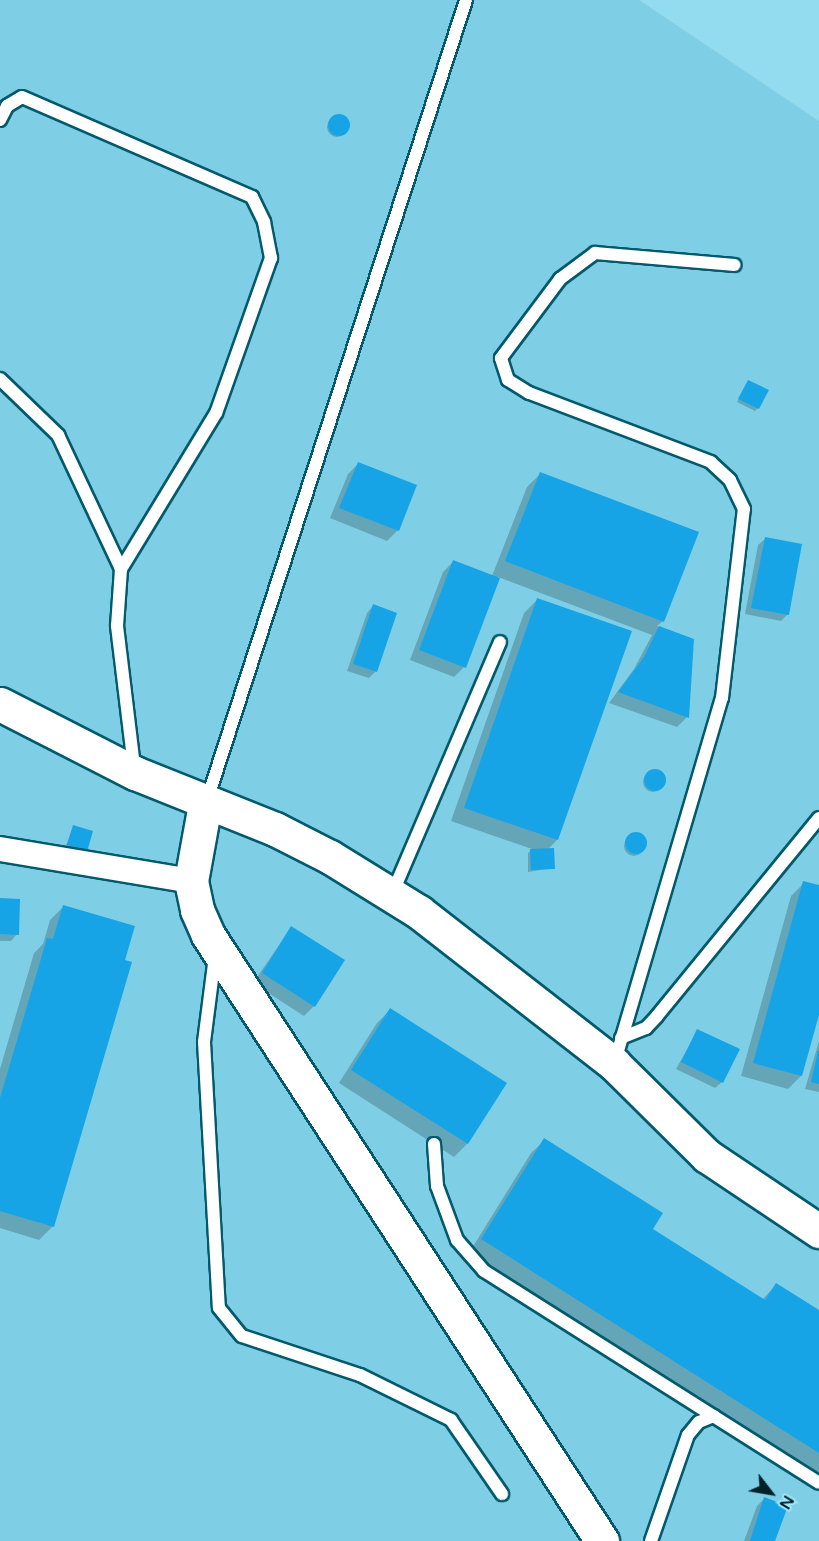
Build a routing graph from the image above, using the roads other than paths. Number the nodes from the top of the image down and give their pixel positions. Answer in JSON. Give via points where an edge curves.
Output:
{"nodes":[{"id":1,"x":466,"y":0,"type":"edge"},
{"id":2,"x":0,"y":120,"type":"edge"},
{"id":3,"x":734,"y":265,"type":"dead end"},
{"id":4,"x":0,"y":379,"type":"edge"},
{"id":5,"x":121,"y":569,"type":"junction"},
{"id":6,"x":500,"y":642,"type":"dead end"},
{"id":7,"x":0,"y":704,"type":"edge"},
{"id":8,"x":135,"y":773,"type":"junction"},
{"id":9,"x":205,"y":804,"type":"junction"},
{"id":10,"x":819,"y":818,"type":"edge"},
{"id":11,"x":0,"y":849,"type":"edge"},
{"id":12,"x":191,"y":881,"type":"junction"},
{"id":13,"x":392,"y":895,"type":"junction"},
{"id":14,"x":215,"y":949,"type":"junction"},
{"id":15,"x":617,"y":1051,"type":"junction"},
{"id":16,"x":434,"y":1144,"type":"dead end"},
{"id":17,"x":819,"y":1232,"type":"edge"},
{"id":18,"x":714,"y":1416,"type":"junction"},
{"id":19,"x":819,"y":1483,"type":"edge"},
{"id":20,"x":502,"y":1494,"type":"dead end"},
{"id":21,"x":602,"y":1541,"type":"edge"},
{"id":22,"x":651,"y":1541,"type":"edge"}],
"edges":[{"from":1,"to":9,"type":"lane"},
{"from":2,"to":5,"type":"lane","via":[[8,106],[22,97],[252,197],[264,222],[271,258],[216,413]]},
{"from":3,"to":15,"type":"lane","via":[[595,253],[560,279],[501,358],[508,380],[529,393],[711,462],[730,480],[744,509],[722,698]]},
{"from":4,"to":5,"type":"lane","via":[[58,435]]},
{"from":5,"to":8,"type":"lane","via":[[117,626]]},
{"from":6,"to":13,"type":"lane"},
{"from":7,"to":8,"type":"main road"},
{"from":8,"to":9,"type":"main road"},
{"from":9,"to":12,"type":"main road"},
{"from":9,"to":13,"type":"main road","via":[[275,829]]},
{"from":10,"to":15,"type":"lane","via":[[657,1017]]},
{"from":11,"to":12,"type":"street"},
{"from":12,"to":14,"type":"main road","via":[[197,910]]},
{"from":13,"to":15,"type":"main road"},
{"from":14,"to":20,"type":"lane","via":[[204,1042],[219,1308],[242,1336],[360,1375],[451,1420]]},
{"from":14,"to":21,"type":"main road"},
{"from":15,"to":17,"type":"main road","via":[[707,1156]]},
{"from":16,"to":18,"type":"lane","via":[[437,1186],[457,1240],[484,1271]]},
{"from":18,"to":19,"type":"lane"},
{"from":18,"to":22,"type":"lane","via":[[699,1422],[688,1435]]}]}
